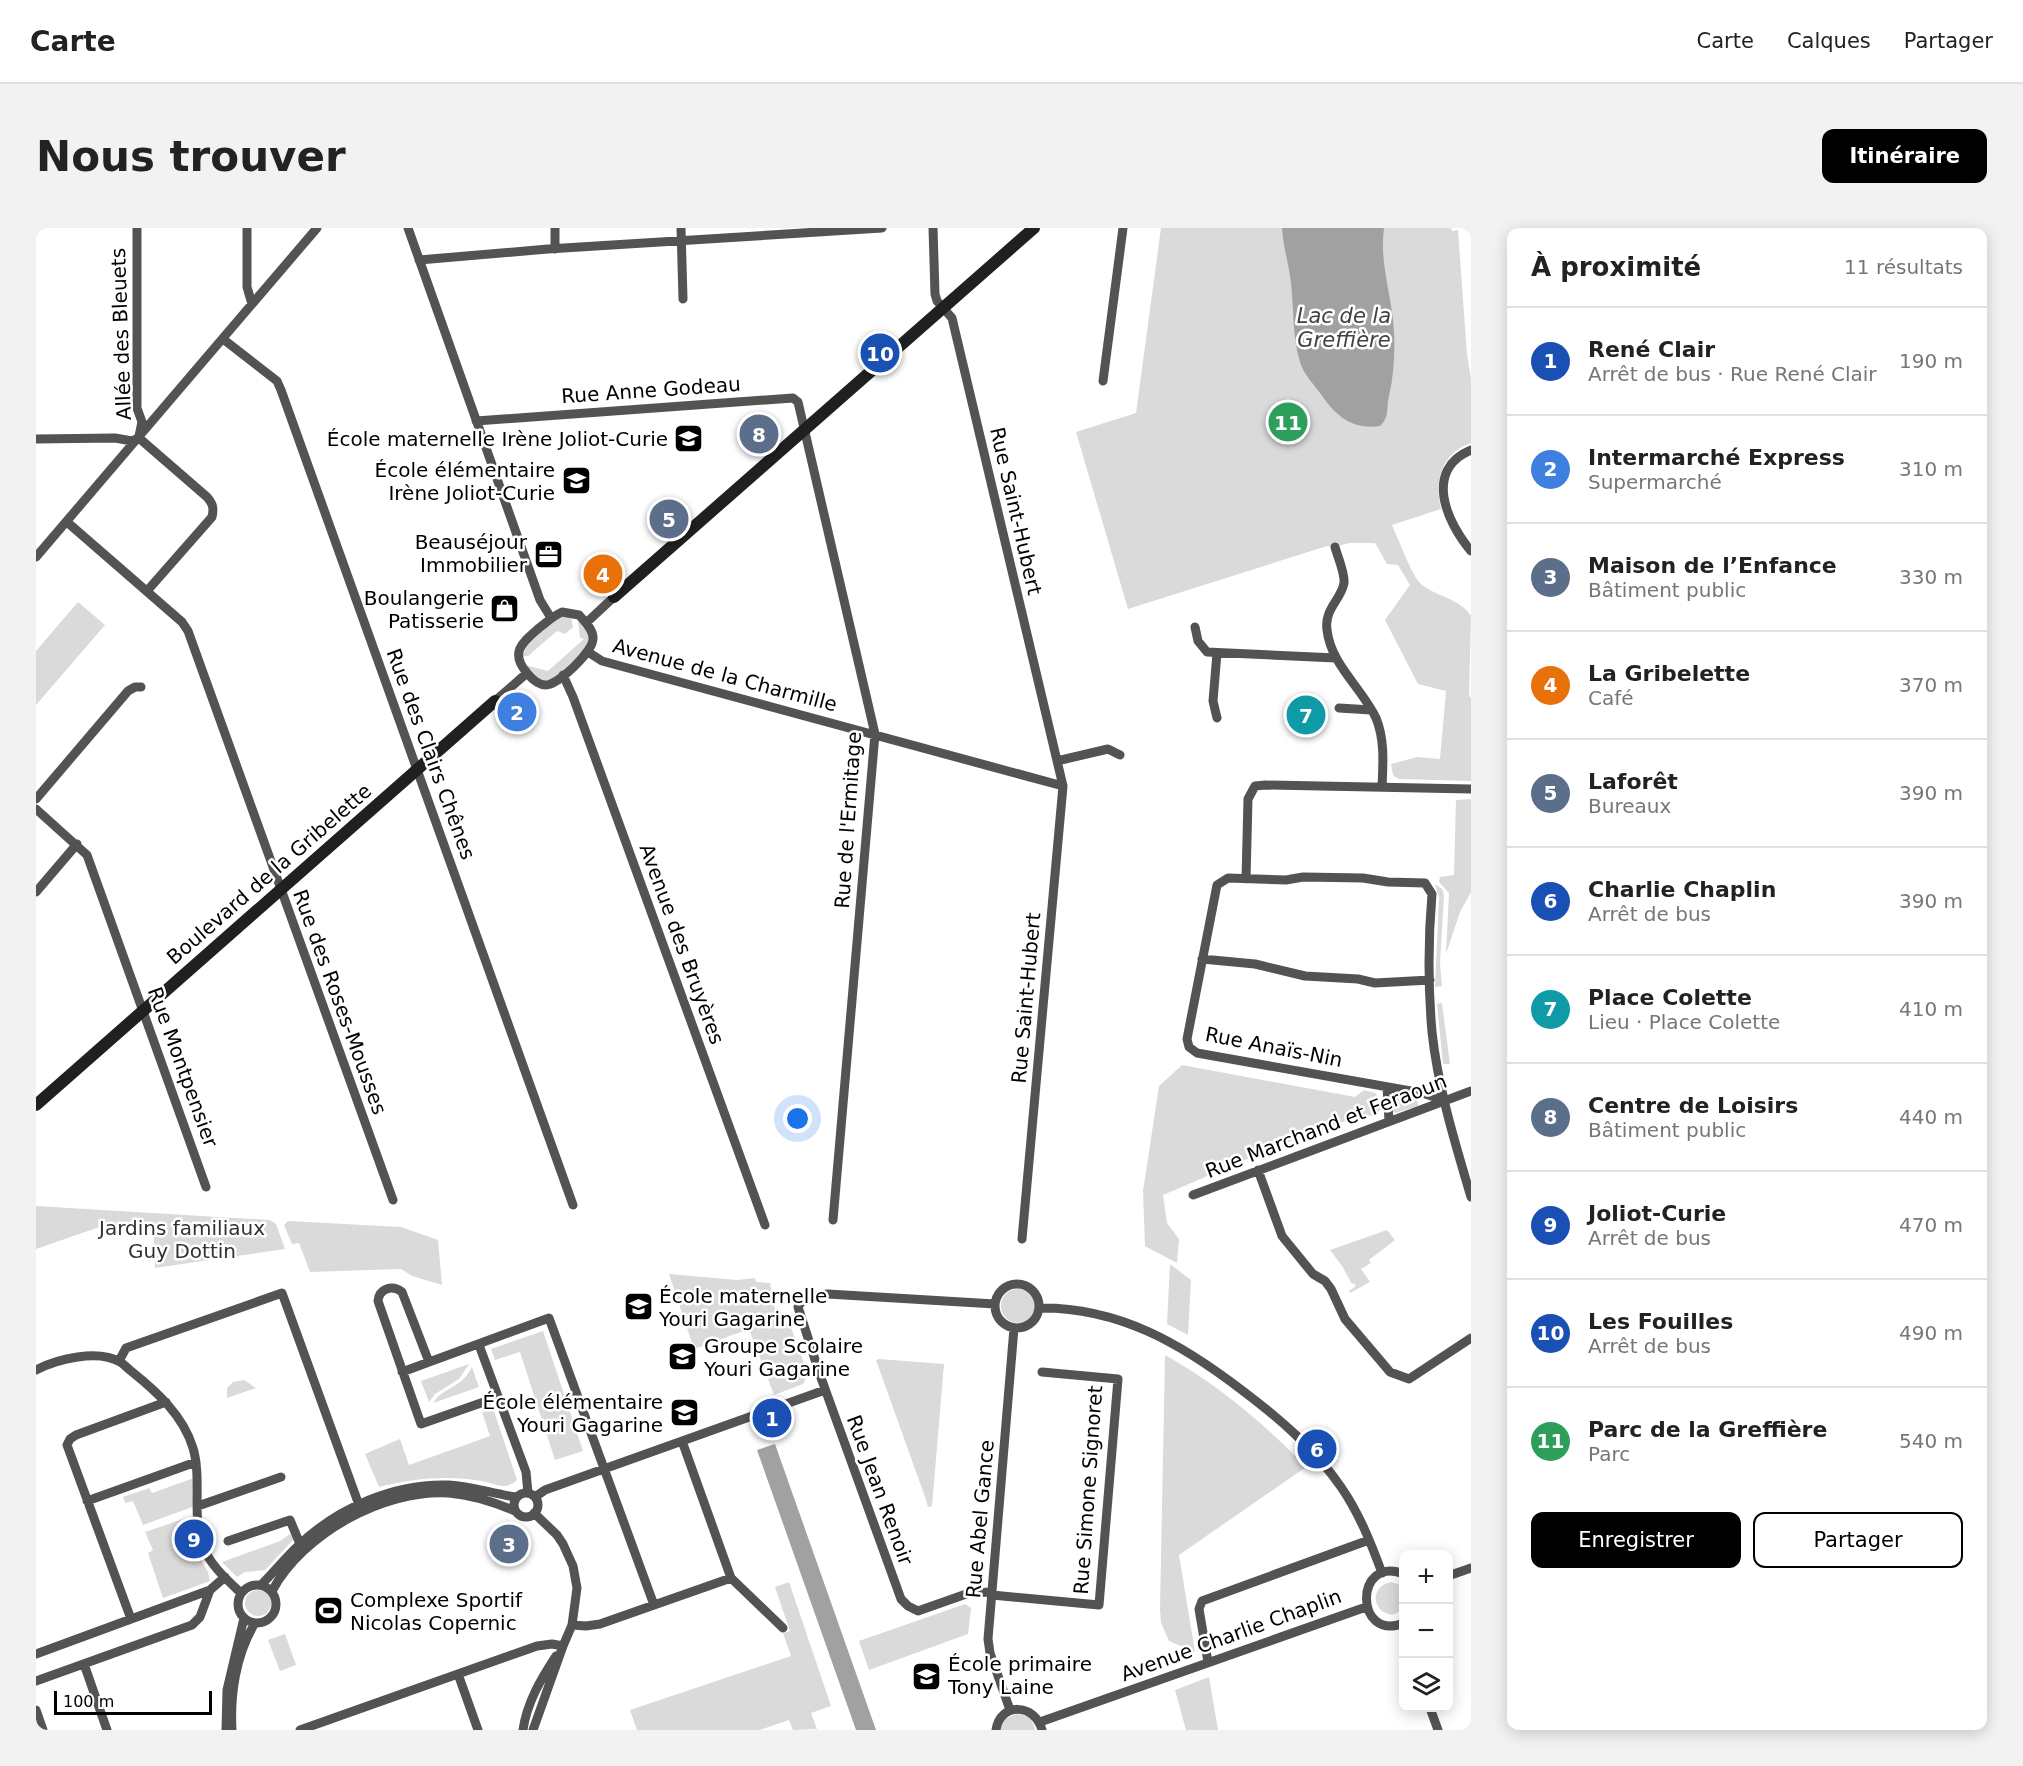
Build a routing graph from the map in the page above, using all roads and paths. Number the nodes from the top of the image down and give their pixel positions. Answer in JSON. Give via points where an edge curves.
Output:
{"nodes":[{"id":1,"x":137,"y":228,"type":"edge"},
{"id":2,"x":247,"y":228,"type":"edge"},
{"id":3,"x":317,"y":228,"type":"edge"},
{"id":4,"x":408,"y":228,"type":"edge"},
{"id":5,"x":555,"y":228,"type":"edge"},
{"id":6,"x":681,"y":228,"type":"edge"},
{"id":7,"x":882,"y":228,"type":"edge"},
{"id":8,"x":933,"y":228,"type":"edge"},
{"id":9,"x":1034,"y":228,"type":"edge"},
{"id":10,"x":1123,"y":228,"type":"edge"},
{"id":11,"x":806,"y":230,"type":"edge"},
{"id":12,"x":681,"y":240,"type":"junction"},
{"id":13,"x":555,"y":249,"type":"junction"},
{"id":14,"x":419,"y":260,"type":"junction"},
{"id":15,"x":683,"y":298,"type":"dead end"},
{"id":16,"x":252,"y":304,"type":"junction"},
{"id":17,"x":943,"y":307,"type":"junction"},
{"id":18,"x":223,"y":339,"type":"junction"},
{"id":19,"x":1103,"y":381,"type":"dead end"},
{"id":20,"x":476,"y":421,"type":"junction"},
{"id":21,"x":803,"y":430,"type":"junction"},
{"id":22,"x":139,"y":438,"type":"junction"},
{"id":23,"x":36,"y":439,"type":"edge"},
{"id":24,"x":1471,"y":450,"type":"edge"},
{"id":25,"x":67,"y":522,"type":"junction"},
{"id":26,"x":1335,"y":547,"type":"dead end"},
{"id":27,"x":1471,"y":551,"type":"edge"},
{"id":28,"x":36,"y":557,"type":"edge"},
{"id":29,"x":147,"y":591,"type":"junction"},
{"id":30,"x":614,"y":597,"type":"joint"},
{"id":31,"x":551,"y":618,"type":"junction"},
{"id":32,"x":586,"y":623,"type":"junction"},
{"id":33,"x":1195,"y":627,"type":"dead end"},
{"id":34,"x":588,"y":652,"type":"junction"},
{"id":35,"x":1217,"y":653,"type":"junction"},
{"id":36,"x":1336,"y":658,"type":"junction"},
{"id":37,"x":527,"y":673,"type":"junction"},
{"id":38,"x":563,"y":675,"type":"junction"},
{"id":39,"x":141,"y":687,"type":"dead end"},
{"id":40,"x":495,"y":701,"type":"joint"},
{"id":41,"x":1339,"y":708,"type":"dead end"},
{"id":42,"x":1371,"y":710,"type":"junction"},
{"id":43,"x":1217,"y":718,"type":"dead end"},
{"id":44,"x":875,"y":734,"type":"junction"},
{"id":45,"x":1120,"y":754,"type":"dead end"},
{"id":46,"x":1057,"y":761,"type":"junction"},
{"id":47,"x":418,"y":769,"type":"junction"},
{"id":48,"x":1063,"y":786,"type":"junction"},
{"id":49,"x":1382,"y":787,"type":"junction"},
{"id":50,"x":1471,"y":789,"type":"edge"},
{"id":51,"x":36,"y":799,"type":"edge"},
{"id":52,"x":36,"y":809,"type":"edge"},
{"id":53,"x":77,"y":844,"type":"junction"},
{"id":54,"x":1246,"y":879,"type":"junction"},
{"id":55,"x":280,"y":890,"type":"junction"},
{"id":56,"x":36,"y":892,"type":"edge"},
{"id":57,"x":1202,"y":959,"type":"junction"},
{"id":58,"x":1430,"y":980,"type":"junction"},
{"id":59,"x":143,"y":1011,"type":"junction"},
{"id":60,"x":1387,"y":1087,"type":"junction"},
{"id":61,"x":1471,"y":1091,"type":"edge"},
{"id":62,"x":1444,"y":1100,"type":"junction"},
{"id":63,"x":36,"y":1105,"type":"edge"},
{"id":64,"x":1389,"y":1121,"type":"junction"},
{"id":65,"x":1258,"y":1170,"type":"junction"},
{"id":66,"x":206,"y":1187,"type":"dead end"},
{"id":67,"x":1193,"y":1195,"type":"dead end"},
{"id":68,"x":1471,"y":1197,"type":"edge"},
{"id":69,"x":393,"y":1200,"type":"dead end"},
{"id":70,"x":573,"y":1205,"type":"dead end"},
{"id":71,"x":832,"y":1220,"type":"dead end"},
{"id":72,"x":765,"y":1225,"type":"dead end"},
{"id":73,"x":1023,"y":1239,"type":"dead end"},
{"id":74,"x":995,"y":1304,"type":"junction"},
{"id":75,"x":1039,"y":1308,"type":"junction"},
{"id":76,"x":1014,"y":1328,"type":"junction"},
{"id":77,"x":1471,"y":1338,"type":"edge"},
{"id":78,"x":479,"y":1345,"type":"junction"},
{"id":79,"x":119,"y":1361,"type":"junction"},
{"id":80,"x":429,"y":1362,"type":"junction"},
{"id":81,"x":36,"y":1370,"type":"edge"},
{"id":82,"x":402,"y":1372,"type":"junction"},
{"id":83,"x":1042,"y":1372,"type":"dead end"},
{"id":84,"x":825,"y":1390,"type":"junction"},
{"id":85,"x":498,"y":1397,"type":"junction"},
{"id":86,"x":166,"y":1402,"type":"junction"},
{"id":87,"x":682,"y":1441,"type":"junction"},
{"id":88,"x":196,"y":1462,"type":"junction"},
{"id":89,"x":605,"y":1469,"type":"junction"},
{"id":90,"x":281,"y":1477,"type":"dead end"},
{"id":91,"x":532,"y":1495,"type":"junction"},
{"id":92,"x":516,"y":1497,"type":"junction"},
{"id":93,"x":87,"y":1501,"type":"junction"},
{"id":94,"x":359,"y":1505,"type":"junction"},
{"id":95,"x":198,"y":1506,"type":"junction"},
{"id":96,"x":515,"y":1511,"type":"junction"},
{"id":97,"x":534,"y":1513,"type":"junction"},
{"id":98,"x":1369,"y":1540,"type":"junction"},
{"id":99,"x":228,"y":1541,"type":"dead end"},
{"id":100,"x":300,"y":1544,"type":"junction"},
{"id":101,"x":1471,"y":1568,"type":"edge"},
{"id":102,"x":1382,"y":1573,"type":"junction"},
{"id":103,"x":1399,"y":1573,"type":"edge"},
{"id":104,"x":1453,"y":1575,"type":"edge"},
{"id":105,"x":225,"y":1577,"type":"junction"},
{"id":106,"x":731,"y":1578,"type":"junction"},
{"id":107,"x":261,"y":1585,"type":"junction"},
{"id":108,"x":210,"y":1590,"type":"junction"},
{"id":109,"x":272,"y":1591,"type":"junction"},
{"id":110,"x":241,"y":1593,"type":"junction"},
{"id":111,"x":992,"y":1593,"type":"junction"},
{"id":112,"x":654,"y":1605,"type":"junction"},
{"id":113,"x":1366,"y":1607,"type":"junction"},
{"id":114,"x":131,"y":1618,"type":"junction"},
{"id":115,"x":244,"y":1618,"type":"junction"},
{"id":116,"x":255,"y":1623,"type":"junction"},
{"id":117,"x":572,"y":1625,"type":"junction"},
{"id":118,"x":1399,"y":1626,"type":"edge"},
{"id":119,"x":783,"y":1628,"type":"dead end"},
{"id":120,"x":562,"y":1647,"type":"junction"},
{"id":121,"x":36,"y":1654,"type":"edge"},
{"id":122,"x":1208,"y":1662,"type":"junction"},
{"id":123,"x":84,"y":1664,"type":"junction"},
{"id":124,"x":458,"y":1674,"type":"junction"},
{"id":125,"x":36,"y":1682,"type":"edge"},
{"id":126,"x":36,"y":1710,"type":"edge"},
{"id":127,"x":1010,"y":1710,"type":"junction"},
{"id":128,"x":1432,"y":1712,"type":"edge"},
{"id":129,"x":1041,"y":1726,"type":"edge"},
{"id":130,"x":43,"y":1730,"type":"edge"},
{"id":131,"x":107,"y":1730,"type":"edge"},
{"id":132,"x":226,"y":1730,"type":"edge"},
{"id":133,"x":232,"y":1730,"type":"edge"},
{"id":134,"x":300,"y":1730,"type":"edge"},
{"id":135,"x":478,"y":1730,"type":"edge"},
{"id":136,"x":523,"y":1730,"type":"edge"},
{"id":137,"x":533,"y":1730,"type":"edge"},
{"id":138,"x":996,"y":1730,"type":"edge"},
{"id":139,"x":1438,"y":1730,"type":"edge"}],
"edges":[{"from":1,"to":22,"type":"street","name":"Allée des Bleuets","via":[[137,408],[142,427]]},
{"from":2,"to":16,"type":"street","via":[[247,287]]},
{"from":3,"to":16,"type":"street"},
{"from":4,"to":14,"type":"street"},
{"from":5,"to":13,"type":"street"},
{"from":6,"to":12,"type":"street"},
{"from":7,"to":11,"type":"street"},
{"from":8,"to":17,"type":"street","name":"Rue Saint-Hubert","via":[[935,294]]},
{"from":9,"to":17,"type":"main road"},
{"from":10,"to":19,"type":"street"},
{"from":11,"to":12,"type":"street"},
{"from":12,"to":13,"type":"street"},
{"from":12,"to":15,"type":"street"},
{"from":13,"to":14,"type":"street"},
{"from":14,"to":20,"type":"street"},
{"from":16,"to":18,"type":"street"},
{"from":17,"to":21,"type":"main road"},
{"from":17,"to":46,"type":"street","name":"Rue Saint-Hubert","via":[[952,318]]},
{"from":18,"to":22,"type":"street"},
{"from":18,"to":47,"type":"street","name":"Rue des Clairs Chênes","via":[[277,381]]},
{"from":20,"to":21,"type":"street","name":"Rue Anne Godeau","via":[[793,398],[798,402]]},
{"from":20,"to":31,"type":"street","via":[[540,600]]},
{"from":21,"to":30,"type":"main road"},
{"from":21,"to":44,"type":"street","name":"Rue de l'Ermitage"},
{"from":22,"to":23,"type":"street"},
{"from":22,"to":25,"type":"street"},
{"from":22,"to":29,"type":"street","via":[[207,497],[214,509],[212,517]]},
{"from":24,"to":27,"type":"street","via":[[1450,465],[1443,487],[1449,518]]},
{"from":25,"to":28,"type":"street"},
{"from":25,"to":29,"type":"street","name":"Rue des Roses-Mousses"},
{"from":26,"to":36,"type":"street","via":[[1344,586],[1326,621]]},
{"from":29,"to":55,"type":"street","name":"Rue des Roses-Mousses","via":[[188,631]]},
{"from":30,"to":32,"type":"street"},
{"from":31,"to":32,"type":"street","via":[[567,612],[579,615]]},
{"from":31,"to":37,"type":"street","via":[[519,648],[519,659]]},
{"from":32,"to":34,"type":"street","via":[[593,638]]},
{"from":33,"to":35,"type":"street","via":[[1198,641],[1207,652]]},
{"from":34,"to":38,"type":"street"},
{"from":34,"to":44,"type":"street","name":"Avenue de la Charmille","via":[[602,661]]},
{"from":35,"to":36,"type":"street"},
{"from":35,"to":43,"type":"street","via":[[1213,701]]},
{"from":36,"to":42,"type":"street"},
{"from":37,"to":38,"type":"street","via":[[545,685]]},
{"from":37,"to":40,"type":"street","name":"Boulevard de la Gribelette"},
{"from":38,"to":72,"type":"street","name":"Avenue des Bruyères"},
{"from":39,"to":51,"type":"street","via":[[128,691]]},
{"from":40,"to":47,"type":"main road","name":"Boulevard de la Gribelette"},
{"from":41,"to":42,"type":"street"},
{"from":42,"to":49,"type":"street","via":[[1382,744]]},
{"from":44,"to":48,"type":"street","name":"Avenue de la Charmille"},
{"from":44,"to":71,"type":"street","name":"Rue de l'Ermitage"},
{"from":45,"to":46,"type":"street","via":[[1108,749]]},
{"from":46,"to":48,"type":"street","name":"Rue Saint-Hubert"},
{"from":47,"to":55,"type":"main road","name":"Boulevard de la Gribelette"},
{"from":47,"to":70,"type":"street","name":"Rue des Clairs Chênes"},
{"from":48,"to":73,"type":"street","name":"Rue Saint-Hubert"},
{"from":49,"to":50,"type":"street"},
{"from":49,"to":54,"type":"street","via":[[1255,786],[1248,799]]},
{"from":52,"to":53,"type":"street","name":"Rue Montpensier"},
{"from":53,"to":56,"type":"street"},
{"from":53,"to":59,"type":"street","name":"Rue Montpensier","via":[[89,861]]},
{"from":54,"to":57,"type":"street","name":"Rue Anaïs-Nin","via":[[1228,878],[1217,885]]},
{"from":54,"to":58,"type":"street","name":"Rue Anaïs-Nin","via":[[1363,878],[1425,883],[1432,894]]},
{"from":55,"to":59,"type":"main road","name":"Boulevard de la Gribelette"},
{"from":55,"to":69,"type":"street","name":"Rue des Roses-Mousses"},
{"from":57,"to":58,"type":"street","via":[[1375,983]]},
{"from":57,"to":60,"type":"street","name":"Rue Anaïs-Nin","via":[[1187,1038],[1189,1047],[1197,1053]]},
{"from":58,"to":62,"type":"street","via":[[1432,1034]]},
{"from":59,"to":63,"type":"main road","name":"Boulevard de la Gribelette"},
{"from":59,"to":66,"type":"street","name":"Rue Montpensier"},
{"from":60,"to":62,"type":"street","name":"Rue Anaïs-Nin"},
{"from":60,"to":64,"type":"street"},
{"from":61,"to":62,"type":"street","name":"Rue Marchand et Feraoun"},
{"from":62,"to":64,"type":"street","name":"Rue Marchand et Feraoun"},
{"from":62,"to":68,"type":"street"},
{"from":64,"to":65,"type":"street","name":"Rue Marchand et Feraoun"},
{"from":65,"to":67,"type":"street","name":"Rue Marchand et Feraoun"},
{"from":65,"to":77,"type":"street","via":[[1282,1236],[1313,1274],[1325,1281],[1345,1319],[1390,1372],[1409,1379]]},
{"from":74,"to":75,"type":"street","via":[[1005,1287],[1018,1284],[1036,1294]]},
{"from":74,"to":76,"type":"street","via":[[998,1317]]},
{"from":74,"to":84,"type":"street","name":"Rue Jean Renoir","via":[[828,1294],[802,1300],[799,1314]]},
{"from":75,"to":76,"type":"street","via":[[1028,1326]]},
{"from":75,"to":98,"type":"street","via":[[1082,1311],[1127,1322],[1173,1342],[1219,1372],[1277,1417],[1312,1451],[1354,1507]]},
{"from":76,"to":111,"type":"street","name":"Rue Abel Gance"},
{"from":78,"to":80,"type":"street"},
{"from":78,"to":85,"type":"street"},
{"from":78,"to":89,"type":"street","via":[[549,1318]]},
{"from":79,"to":81,"type":"street","via":[[76,1356]]},
{"from":79,"to":86,"type":"street"},
{"from":79,"to":94,"type":"street","via":[[126,1348],[282,1293]]},
{"from":80,"to":82,"type":"street"},
{"from":80,"to":82,"type":"street","via":[[402,1292],[391,1287],[378,1296],[378,1301]]},
{"from":82,"to":85,"type":"street","via":[[421,1424]]},
{"from":83,"to":111,"type":"street","name":"Rue Simone Signoret","via":[[1118,1379],[1099,1605]]},
{"from":84,"to":87,"type":"street"},
{"from":84,"to":111,"type":"street","name":"Rue Jean Renoir","via":[[901,1599],[918,1611],[969,1593]]},
{"from":85,"to":91,"type":"street"},
{"from":86,"to":88,"type":"street","via":[[182,1426]]},
{"from":86,"to":93,"type":"street","via":[[70,1439],[67,1445]]},
{"from":87,"to":89,"type":"street"},
{"from":87,"to":106,"type":"street"},
{"from":88,"to":93,"type":"street"},
{"from":88,"to":95,"type":"street"},
{"from":89,"to":91,"type":"street"},
{"from":89,"to":112,"type":"street"},
{"from":90,"to":95,"type":"street"},
{"from":91,"to":92,"type":"street","via":[[522,1493]]},
{"from":91,"to":97,"type":"street","via":[[538,1507]]},
{"from":92,"to":94,"type":"street","via":[[465,1486],[431,1485],[398,1491]]},
{"from":92,"to":96,"type":"street"},
{"from":93,"to":114,"type":"street"},
{"from":94,"to":100,"type":"street"},
{"from":95,"to":105,"type":"street","via":[[201,1543],[210,1562]]},
{"from":96,"to":97,"type":"street","via":[[524,1517]]},
{"from":96,"to":109,"type":"street","via":[[494,1502],[448,1493],[384,1503],[318,1538],[280,1576]]},
{"from":97,"to":117,"type":"street","via":[[557,1535],[573,1566],[577,1594]]},
{"from":98,"to":102,"type":"street"},
{"from":98,"to":122,"type":"street","via":[[1202,1600],[1199,1609]]},
{"from":99,"to":100,"type":"street","via":[[290,1520]]},
{"from":100,"to":107,"type":"street"},
{"from":101,"to":104,"type":"street"},
{"from":102,"to":103,"type":"street"},
{"from":102,"to":113,"type":"street","name":"Avenue Charlie Chaplin","via":[[1369,1583]]},
{"from":105,"to":108,"type":"street"},
{"from":105,"to":110,"type":"street"},
{"from":106,"to":112,"type":"street"},
{"from":106,"to":119,"type":"street"},
{"from":107,"to":109,"type":"street"},
{"from":107,"to":110,"type":"street","via":[[250,1586]]},
{"from":108,"to":114,"type":"street"},
{"from":108,"to":123,"type":"street","via":[[197,1622]]},
{"from":109,"to":116,"type":"street","via":[[274,1614]]},
{"from":110,"to":115,"type":"street","via":[[239,1609]]},
{"from":111,"to":127,"type":"street","name":"Rue Abel Gance","via":[[990,1653]]},
{"from":112,"to":117,"type":"street","via":[[600,1624]]},
{"from":113,"to":118,"type":"street","name":"Avenue Charlie Chaplin","via":[[1376,1620]]},
{"from":113,"to":122,"type":"street","name":"Avenue Charlie Chaplin"},
{"from":114,"to":121,"type":"street"},
{"from":115,"to":116,"type":"street"},
{"from":115,"to":132,"type":"street","via":[[227,1689]]},
{"from":116,"to":133,"type":"street","via":[[237,1671]]},
{"from":117,"to":120,"type":"street"},
{"from":120,"to":124,"type":"street","via":[[537,1646]]},
{"from":120,"to":136,"type":"street","via":[[531,1700]]},
{"from":120,"to":137,"type":"street"},
{"from":122,"to":129,"type":"street","name":"Avenue Charlie Chaplin"},
{"from":123,"to":125,"type":"street"},
{"from":123,"to":131,"type":"street"},
{"from":124,"to":134,"type":"street"},
{"from":124,"to":135,"type":"street"},
{"from":126,"to":130,"type":"street"},
{"from":127,"to":129,"type":"street","name":"Avenue Charlie Chaplin","via":[[1024,1709]]},
{"from":127,"to":138,"type":"street","via":[[1000,1719]]},
{"from":128,"to":139,"type":"street"}]}
